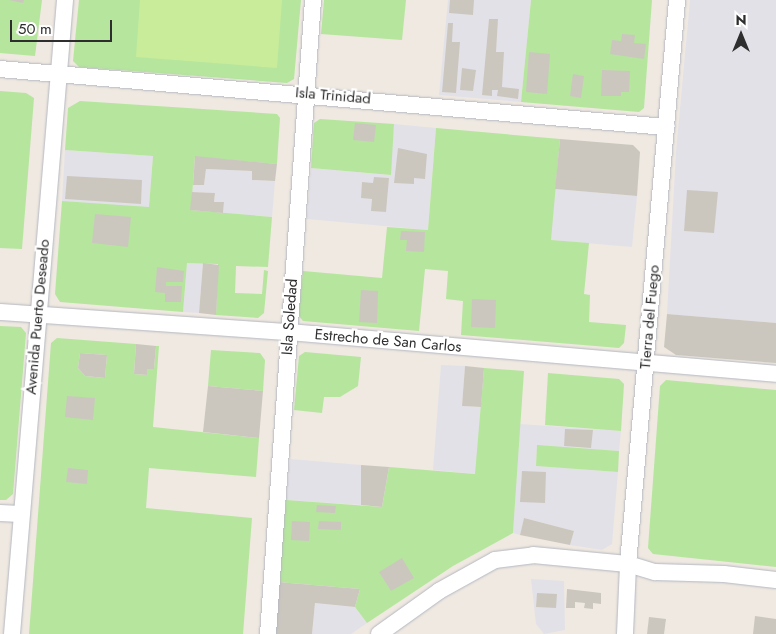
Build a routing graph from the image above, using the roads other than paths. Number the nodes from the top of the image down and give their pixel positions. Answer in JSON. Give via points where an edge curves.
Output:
{"nodes":[{"id":1,"x":65,"y":0,"type":"edge"},
{"id":2,"x":313,"y":0,"type":"edge"},
{"id":3,"x":677,"y":0,"type":"edge"},
{"id":4,"x":0,"y":69,"type":"edge"},
{"id":5,"x":59,"y":74,"type":"junction"},
{"id":6,"x":307,"y":94,"type":"junction"},
{"id":7,"x":666,"y":127,"type":"junction"},
{"id":8,"x":0,"y":312,"type":"edge"},
{"id":9,"x":39,"y":315,"type":"junction"},
{"id":10,"x":288,"y":332,"type":"junction"},
{"id":11,"x":646,"y":365,"type":"junction"},
{"id":12,"x":776,"y":374,"type":"edge"},
{"id":13,"x":0,"y":513,"type":"edge"},
{"id":14,"x":20,"y":514,"type":"junction"},
{"id":15,"x":628,"y":564,"type":"junction"},
{"id":16,"x":776,"y":580,"type":"edge"},
{"id":17,"x":12,"y":634,"type":"edge"},
{"id":18,"x":268,"y":634,"type":"edge"},
{"id":19,"x":378,"y":634,"type":"edge"},
{"id":20,"x":625,"y":634,"type":"edge"}],
"edges":[{"from":1,"to":5,"type":"street","name":"Avenida Puerto Deseado"},
{"from":2,"to":6,"type":"street","name":"Isla Soledad"},
{"from":3,"to":7,"type":"street","name":"Tierra del Fuego"},
{"from":4,"to":5,"type":"street","name":"Isla Trinidad"},
{"from":5,"to":6,"type":"street","name":"Isla Trinidad"},
{"from":5,"to":9,"type":"street","name":"Avenida Puerto Deseado"},
{"from":6,"to":7,"type":"street","name":"Isla Trinidad"},
{"from":6,"to":10,"type":"street","name":"Isla Soledad"},
{"from":7,"to":11,"type":"street","name":"Tierra del Fuego"},
{"from":8,"to":9,"type":"street","name":"Estrecho de San Carlos"},
{"from":9,"to":10,"type":"street","name":"Estrecho de San Carlos"},
{"from":9,"to":14,"type":"street","name":"Avenida Puerto Deseado"},
{"from":10,"to":11,"type":"street","name":"Estrecho de San Carlos"},
{"from":10,"to":18,"type":"street","name":"Isla Soledad"},
{"from":11,"to":12,"type":"street","name":"Estrecho de San Carlos"},
{"from":11,"to":15,"type":"street","name":"Tierra del Fuego"},
{"from":13,"to":14,"type":"street"},
{"from":14,"to":17,"type":"street","name":"Avenida Puerto Deseado"},
{"from":15,"to":16,"type":"street","via":[[655,572],[724,574]]},
{"from":15,"to":19,"type":"street","via":[[533,555],[495,560],[440,591]]},
{"from":15,"to":20,"type":"street","name":"Tierra del Fuego"}]}
